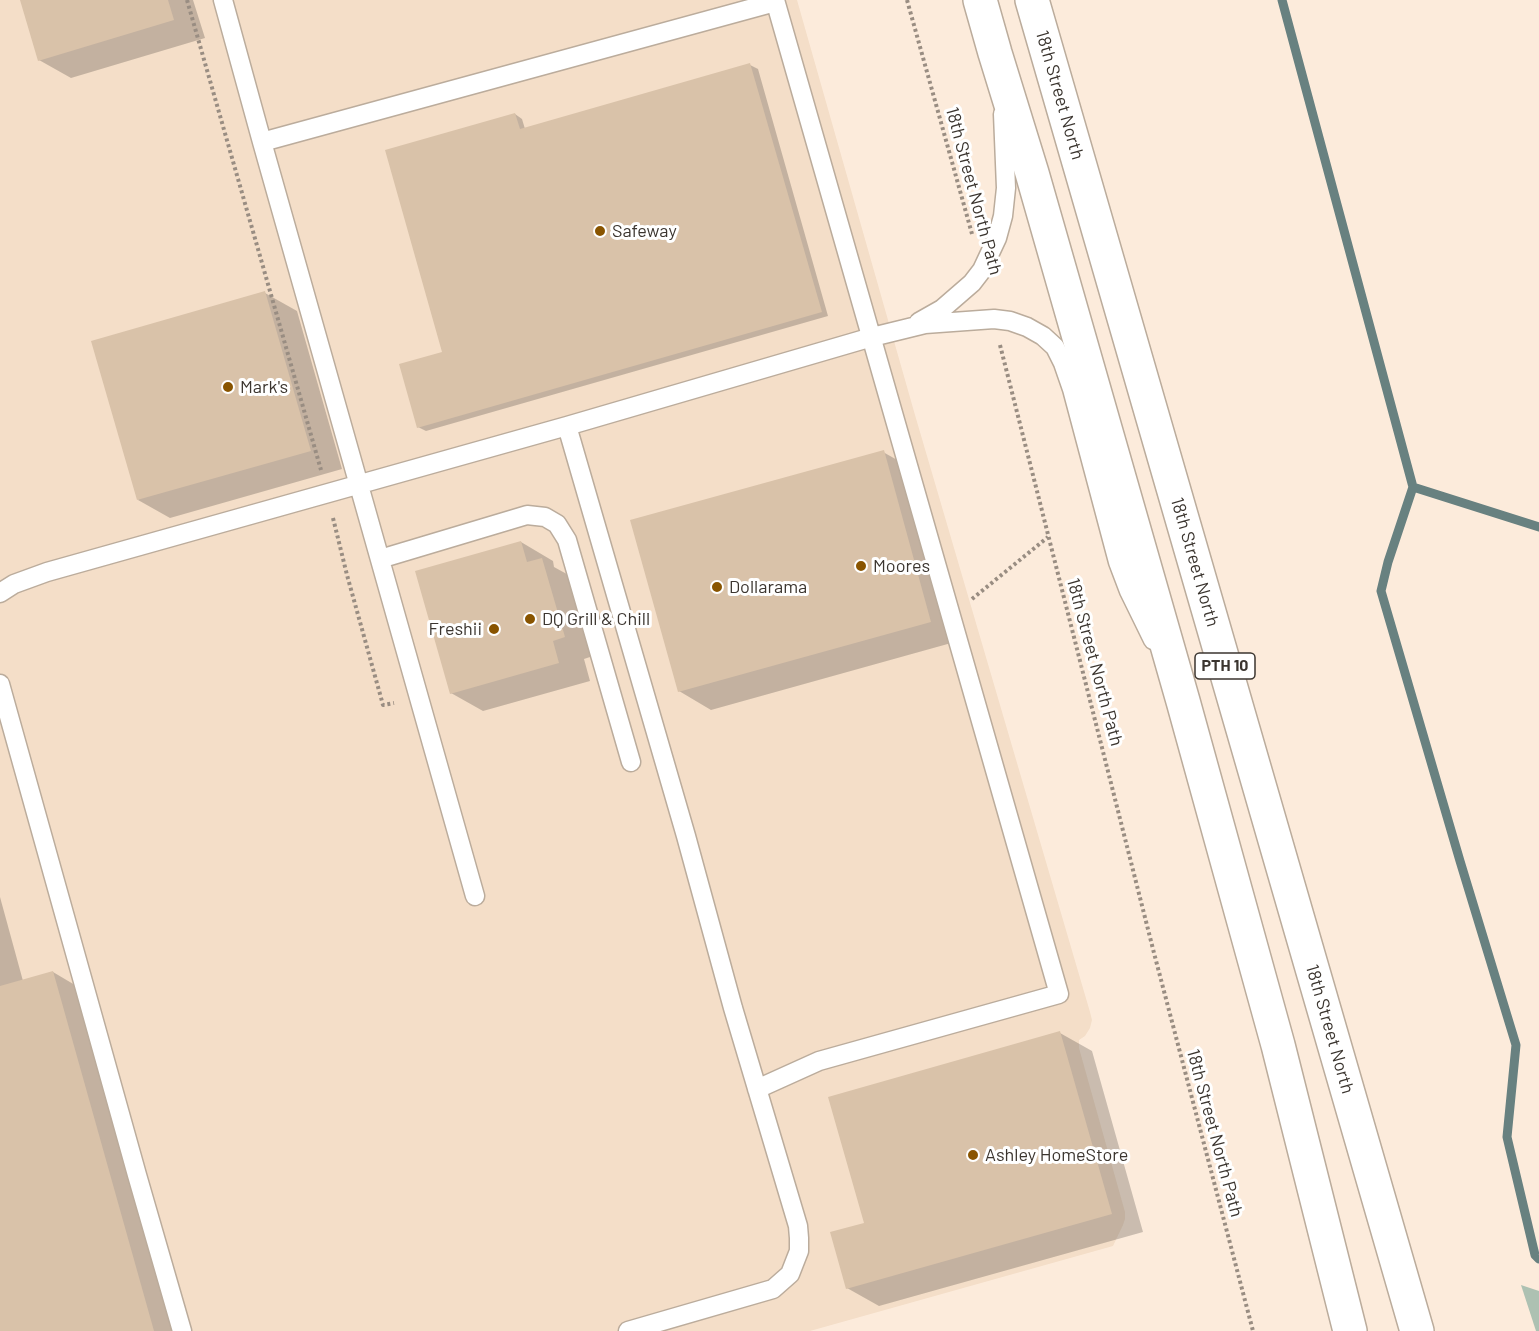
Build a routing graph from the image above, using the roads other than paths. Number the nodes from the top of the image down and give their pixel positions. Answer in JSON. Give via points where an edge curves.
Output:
{"nodes":[{"id":1,"x":223,"y":0,"type":"edge"},
{"id":2,"x":980,"y":0,"type":"edge"},
{"id":3,"x":1032,"y":0,"type":"edge"},
{"id":4,"x":775,"y":1,"type":"edge"},
{"id":5,"x":995,"y":53,"type":"junction"},
{"id":6,"x":262,"y":142,"type":"junction"},
{"id":7,"x":1063,"y":282,"type":"junction"},
{"id":8,"x":908,"y":327,"type":"junction"},
{"id":9,"x":872,"y":337,"type":"junction"},
{"id":10,"x":1064,"y":363,"type":"junction"},
{"id":11,"x":567,"y":426,"type":"junction"},
{"id":12,"x":359,"y":484,"type":"junction"},
{"id":13,"x":380,"y":559,"type":"junction"},
{"id":14,"x":0,"y":593,"type":"edge"},
{"id":15,"x":0,"y":684,"type":"edge"},
{"id":16,"x":1183,"y":701,"type":"junction"},
{"id":17,"x":631,"y":762,"type":"dead end"},
{"id":18,"x":475,"y":896,"type":"dead end"},
{"id":19,"x":757,"y":1089,"type":"junction"},
{"id":20,"x":182,"y":1331,"type":"edge"},
{"id":21,"x":628,"y":1331,"type":"edge"},
{"id":22,"x":1350,"y":1331,"type":"edge"},
{"id":23,"x":1417,"y":1331,"type":"edge"}],
"edges":[{"from":1,"to":6,"type":"lane"},
{"from":2,"to":5,"type":"main road"},
{"from":3,"to":23,"type":"main road","name":"18th Street North","number":"PTH 10"},
{"from":4,"to":6,"type":"lane"},
{"from":4,"to":9,"type":"lane"},
{"from":5,"to":7,"type":"main road"},
{"from":5,"to":8,"type":"lane","via":[[1006,188],[997,238],[972,283],[942,309]]},
{"from":6,"to":12,"type":"lane"},
{"from":7,"to":10,"type":"lane"},
{"from":7,"to":16,"type":"main road"},
{"from":8,"to":9,"type":"lane"},
{"from":8,"to":10,"type":"lane","via":[[1010,321],[1043,336]]},
{"from":9,"to":11,"type":"lane"},
{"from":9,"to":19,"type":"lane","via":[[1059,994],[819,1061]]},
{"from":10,"to":16,"type":"lane","via":[[1118,562]]},
{"from":11,"to":12,"type":"lane"},
{"from":11,"to":19,"type":"lane"},
{"from":12,"to":13,"type":"lane"},
{"from":12,"to":14,"type":"lane","via":[[47,572]]},
{"from":13,"to":17,"type":"lane","via":[[527,515],[545,517],[557,524],[567,540]]},
{"from":13,"to":18,"type":"lane"},
{"from":15,"to":20,"type":"lane"},
{"from":16,"to":22,"type":"main road","number":"PTH 10","via":[[1278,1045]]},
{"from":19,"to":21,"type":"lane","via":[[798,1226],[799,1251],[790,1274],[773,1289]]}]}
